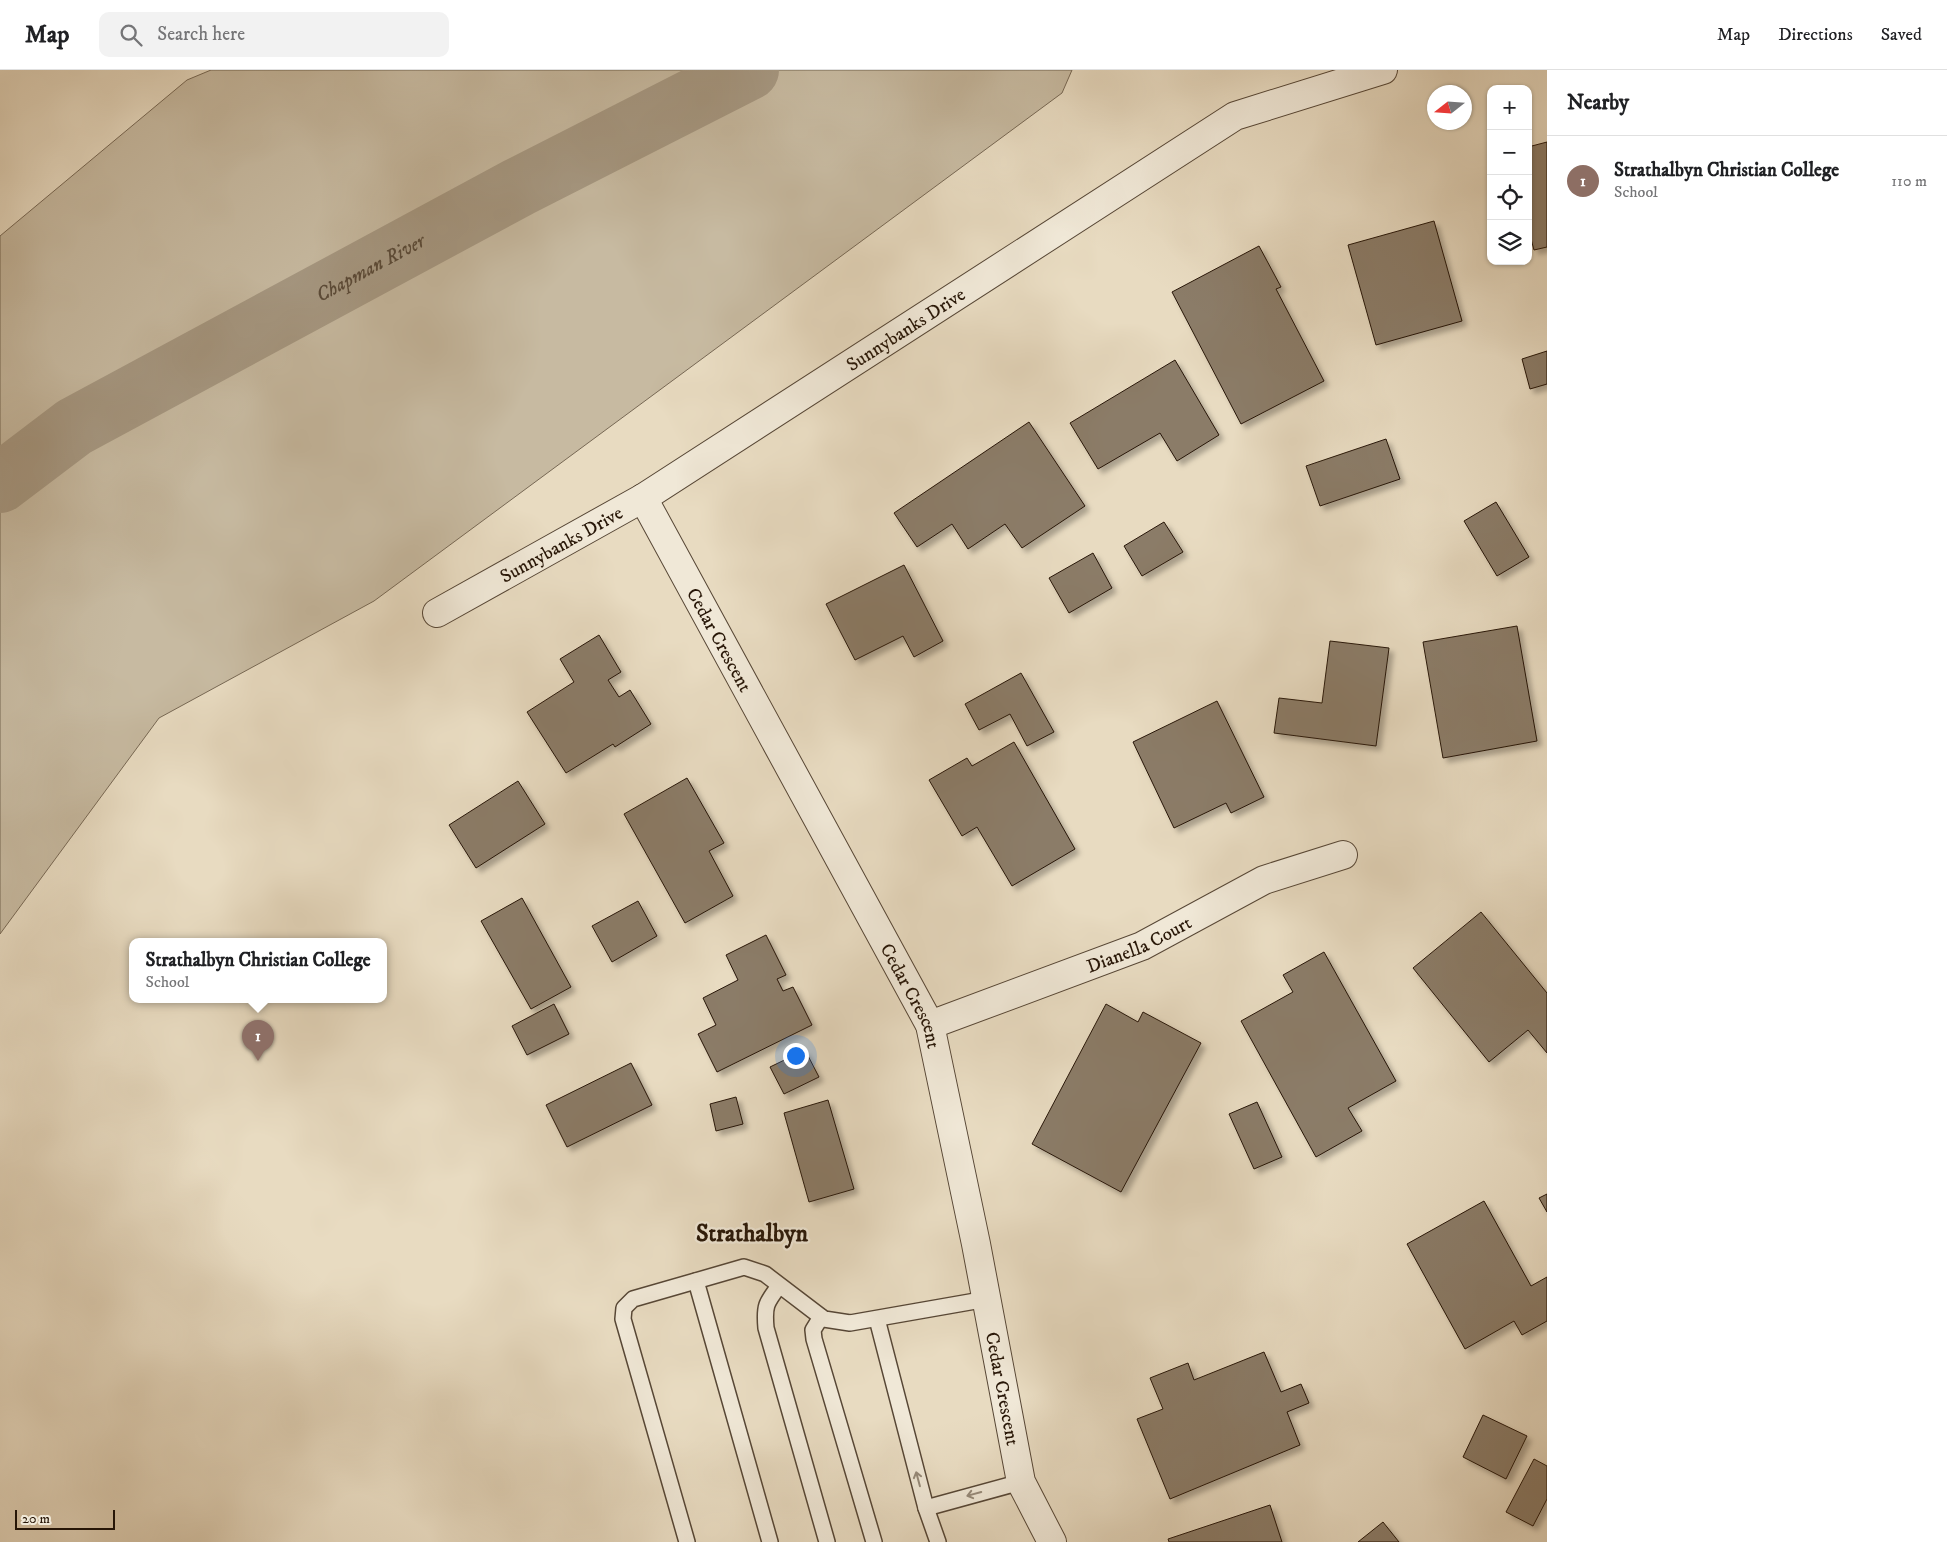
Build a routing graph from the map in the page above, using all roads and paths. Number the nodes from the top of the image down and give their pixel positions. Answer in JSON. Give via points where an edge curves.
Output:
{"nodes":[{"id":1,"x":1383,"y":70,"type":"edge"},
{"id":2,"x":644,"y":498,"type":"junction"},
{"id":3,"x":436,"y":613,"type":"dead end"},
{"id":4,"x":1343,"y":855,"type":"dead end"},
{"id":5,"x":930,"y":1025,"type":"junction"},
{"id":6,"x":696,"y":1281,"type":"junction"},
{"id":7,"x":779,"y":1286,"type":"junction"},
{"id":8,"x":987,"y":1299,"type":"junction"},
{"id":9,"x":820,"y":1317,"type":"junction"},
{"id":10,"x":877,"y":1319,"type":"junction"},
{"id":11,"x":1021,"y":1482,"type":"junction"},
{"id":12,"x":926,"y":1508,"type":"junction"},
{"id":13,"x":687,"y":1542,"type":"edge"},
{"id":14,"x":770,"y":1542,"type":"edge"},
{"id":15,"x":827,"y":1542,"type":"edge"},
{"id":16,"x":874,"y":1542,"type":"edge"},
{"id":17,"x":938,"y":1542,"type":"edge"},
{"id":18,"x":1052,"y":1542,"type":"edge"}],
"edges":[{"from":1,"to":2,"type":"street","name":"Sunnybanks Drive","via":[[1235,116]]},
{"from":2,"to":3,"type":"street","name":"Sunnybanks Drive"},
{"from":2,"to":5,"type":"street","name":"Cedar Crescent"},
{"from":4,"to":5,"type":"street","name":"Dianella Court","via":[[1264,880],[1142,946]]},
{"from":5,"to":8,"type":"street","name":"Cedar Crescent"},
{"from":6,"to":7,"type":"lane","via":[[744,1267],[765,1274]]},
{"from":6,"to":13,"type":"lane","via":[[633,1299],[624,1308],[623,1319]]},
{"from":6,"to":14,"type":"lane"},
{"from":7,"to":9,"type":"lane"},
{"from":7,"to":15,"type":"lane","via":[[764,1309],[766,1328]]},
{"from":8,"to":10,"type":"lane"},
{"from":8,"to":11,"type":"street","name":"Cedar Crescent"},
{"from":9,"to":10,"type":"lane","via":[[850,1324]]},
{"from":9,"to":16,"type":"lane","via":[[813,1330],[814,1339]]},
{"from":12,"to":10,"type":"lane","one_way":true},
{"from":11,"to":12,"type":"lane","one_way":true},
{"from":11,"to":18,"type":"street","name":"Cedar Crescent"},
{"from":12,"to":17,"type":"lane"}]}
